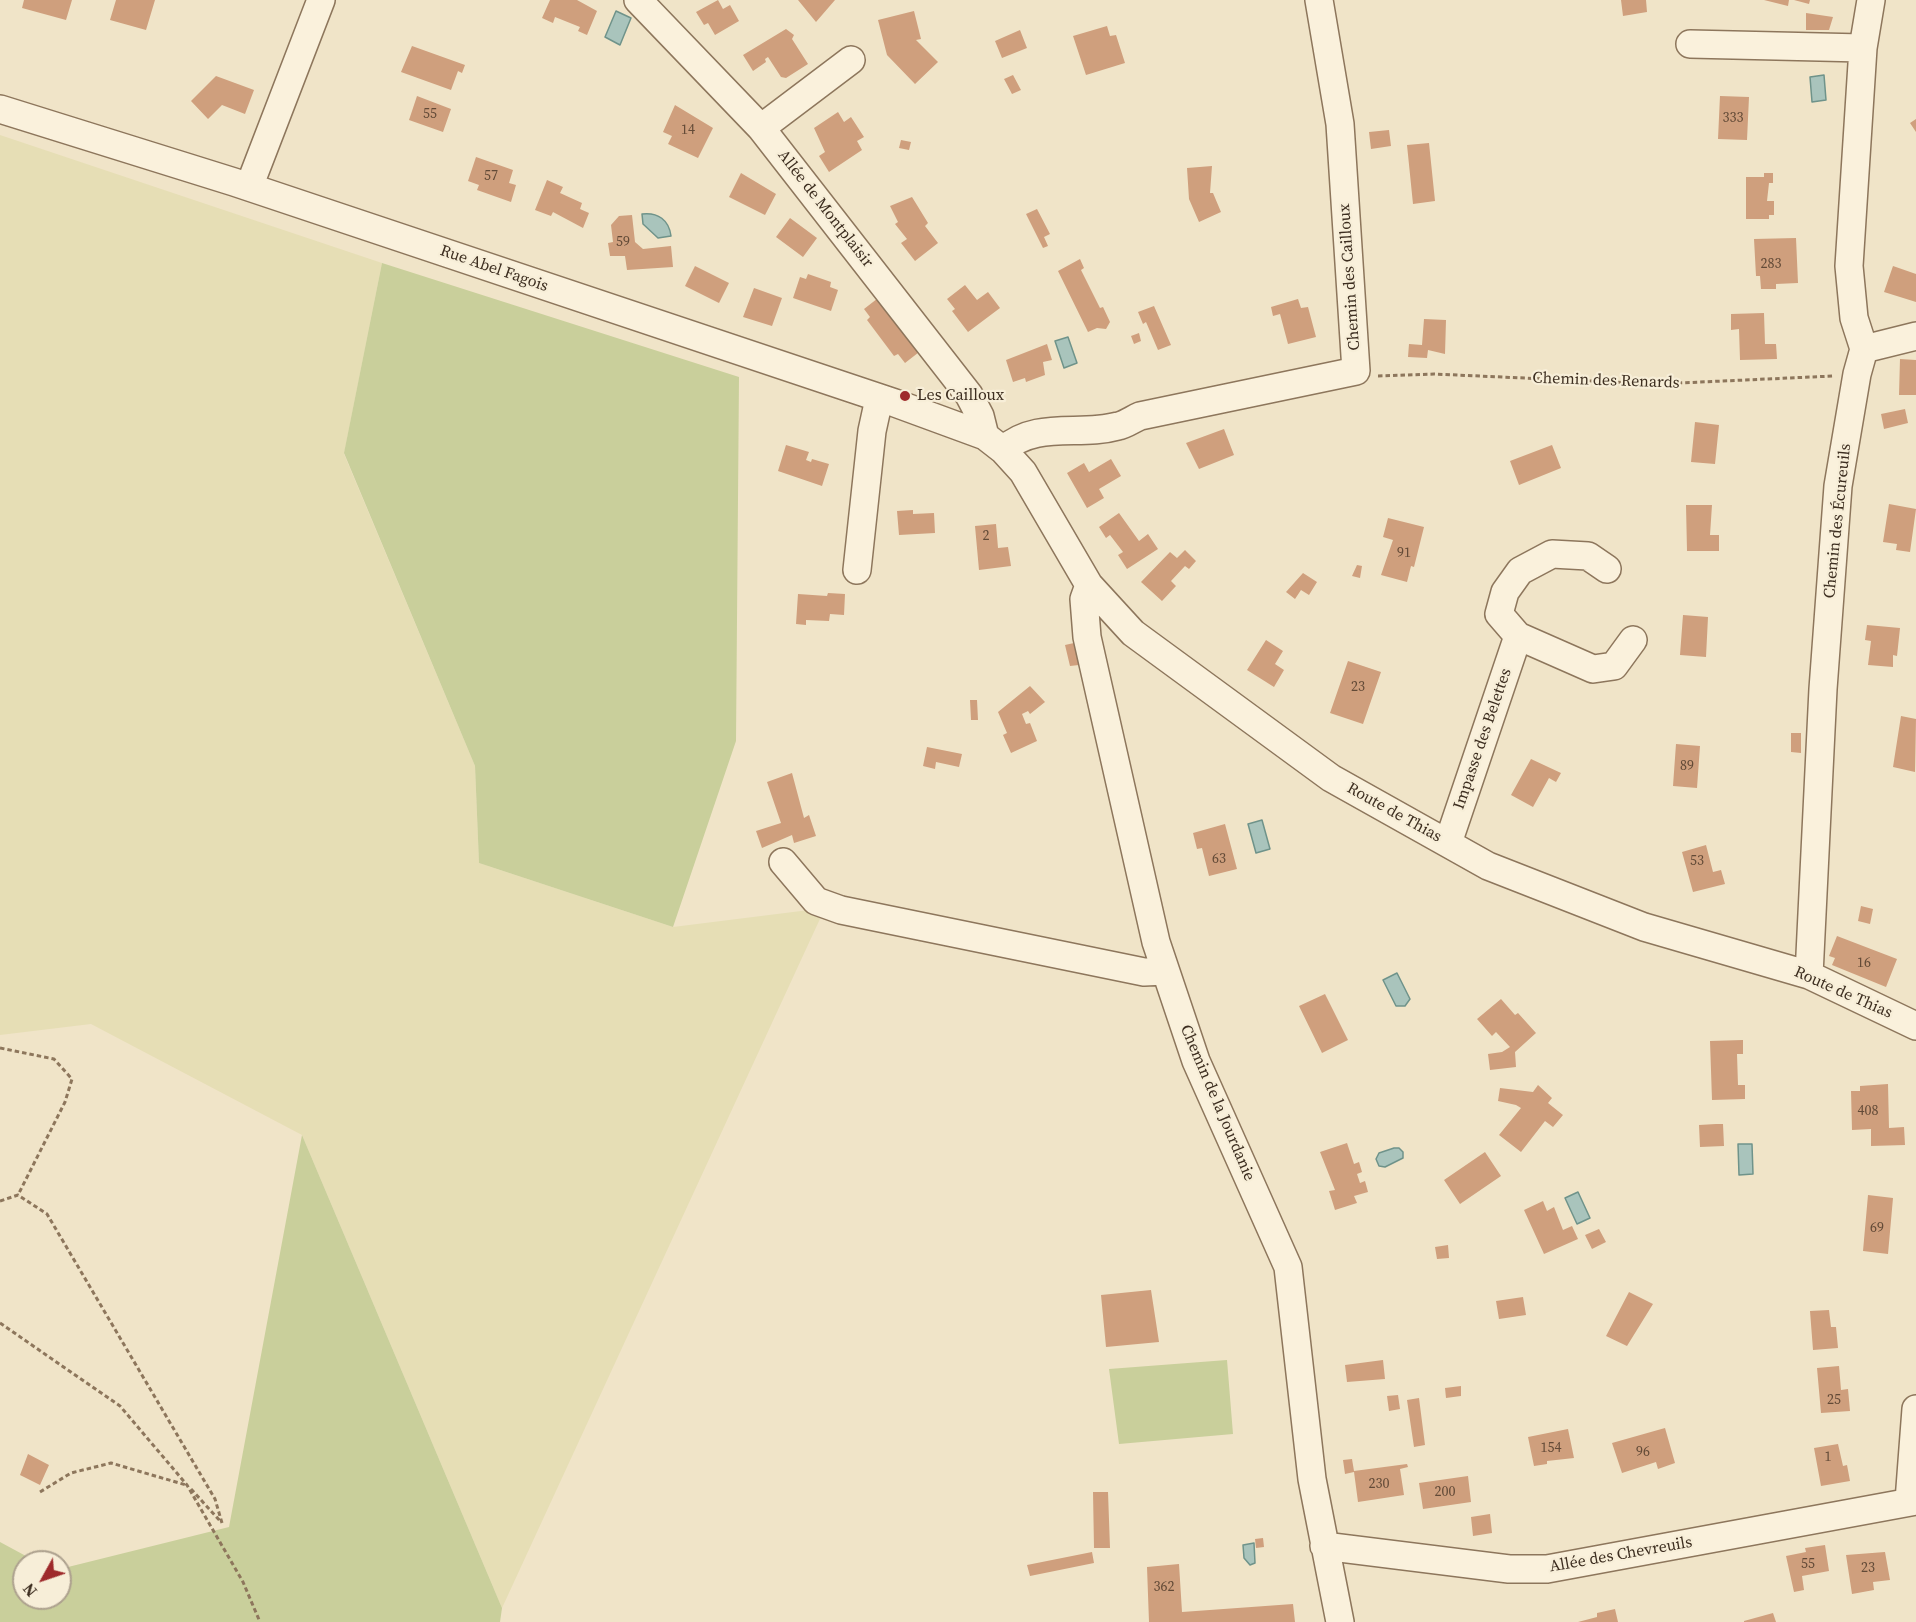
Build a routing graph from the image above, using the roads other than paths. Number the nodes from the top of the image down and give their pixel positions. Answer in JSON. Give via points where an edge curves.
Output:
{"nodes":[{"id":1,"x":321,"y":0,"type":"edge"},
{"id":2,"x":638,"y":0,"type":"edge"},
{"id":3,"x":1319,"y":0,"type":"edge"},
{"id":4,"x":1871,"y":0,"type":"edge"},
{"id":5,"x":1690,"y":44,"type":"dead end"},
{"id":6,"x":1863,"y":48,"type":"junction"},
{"id":7,"x":851,"y":60,"type":"dead end"},
{"id":8,"x":0,"y":110,"type":"edge"},
{"id":9,"x":761,"y":128,"type":"junction"},
{"id":10,"x":249,"y":187,"type":"junction"},
{"id":11,"x":1916,"y":336,"type":"edge"},
{"id":12,"x":1864,"y":348,"type":"junction"},
{"id":13,"x":879,"y":399,"type":"junction"},
{"id":14,"x":994,"y":443,"type":"junction"},
{"id":15,"x":1607,"y":569,"type":"dead end"},
{"id":16,"x":857,"y":570,"type":"dead end"},
{"id":17,"x":1089,"y":585,"type":"junction"},
{"id":18,"x":1518,"y":636,"type":"junction"},
{"id":19,"x":1633,"y":640,"type":"dead end"},
{"id":20,"x":1448,"y":843,"type":"junction"},
{"id":21,"x":783,"y":862,"type":"dead end"},
{"id":22,"x":1165,"y":971,"type":"junction"},
{"id":23,"x":1809,"y":975,"type":"junction"},
{"id":24,"x":1916,"y":1026,"type":"edge"},
{"id":25,"x":1916,"y":1409,"type":"edge"},
{"id":26,"x":1913,"y":1501,"type":"edge"},
{"id":27,"x":1324,"y":1546,"type":"junction"},
{"id":28,"x":1340,"y":1622,"type":"edge"}],
"edges":[{"from":1,"to":10,"type":"street"},
{"from":2,"to":9,"type":"street","name":"Allée de Montplaisir"},
{"from":3,"to":14,"type":"street","name":"Chemin des Cailloux","via":[[1340,124],[1356,371],[1140,416],[1119,426],[1039,433]]},
{"from":4,"to":6,"type":"street"},
{"from":5,"to":6,"type":"street"},
{"from":6,"to":12,"type":"street","via":[[1849,266],[1854,318]]},
{"from":7,"to":9,"type":"street"},
{"from":8,"to":10,"type":"street","name":"Rue Abel Fagois"},
{"from":9,"to":14,"type":"street","name":"Allée de Montplaisir","via":[[969,394]]},
{"from":10,"to":13,"type":"street","name":"Rue Abel Fagois"},
{"from":11,"to":12,"type":"street"},
{"from":12,"to":23,"type":"street","name":"Chemin des Écureuils","via":[[1838,486]]},
{"from":13,"to":14,"type":"street","name":"Rue Abel Fagois"},
{"from":13,"to":16,"type":"street"},
{"from":14,"to":17,"type":"street","name":"Route de Thias","via":[[1023,472]]},
{"from":15,"to":18,"type":"street","via":[[1588,556],[1552,554],[1520,571],[1505,592],[1499,614]]},
{"from":17,"to":20,"type":"street","name":"Route de Thias","via":[[1133,633],[1182,672],[1330,778]]},
{"from":17,"to":22,"type":"street","name":"Chemin de la Jourdanie","via":[[1084,598],[1087,637]]},
{"from":18,"to":19,"type":"street","via":[[1593,669],[1614,666]]},
{"from":18,"to":20,"type":"street","name":"Impasse des Belettes"},
{"from":20,"to":23,"type":"street","name":"Route de Thias","via":[[1488,866],[1644,927]]},
{"from":21,"to":22,"type":"street","via":[[816,900],[841,910],[1144,972]]},
{"from":22,"to":27,"type":"street","name":"Chemin de la Jourdanie","via":[[1196,1061],[1288,1267],[1312,1479]]},
{"from":23,"to":24,"type":"street","name":"Route de Thias"},
{"from":25,"to":26,"type":"street"},
{"from":26,"to":27,"type":"street","name":"Allée des Chevreuils","via":[[1547,1569],[1509,1569]]},
{"from":27,"to":28,"type":"street","name":"Chemin de la Jourdanie"}]}
